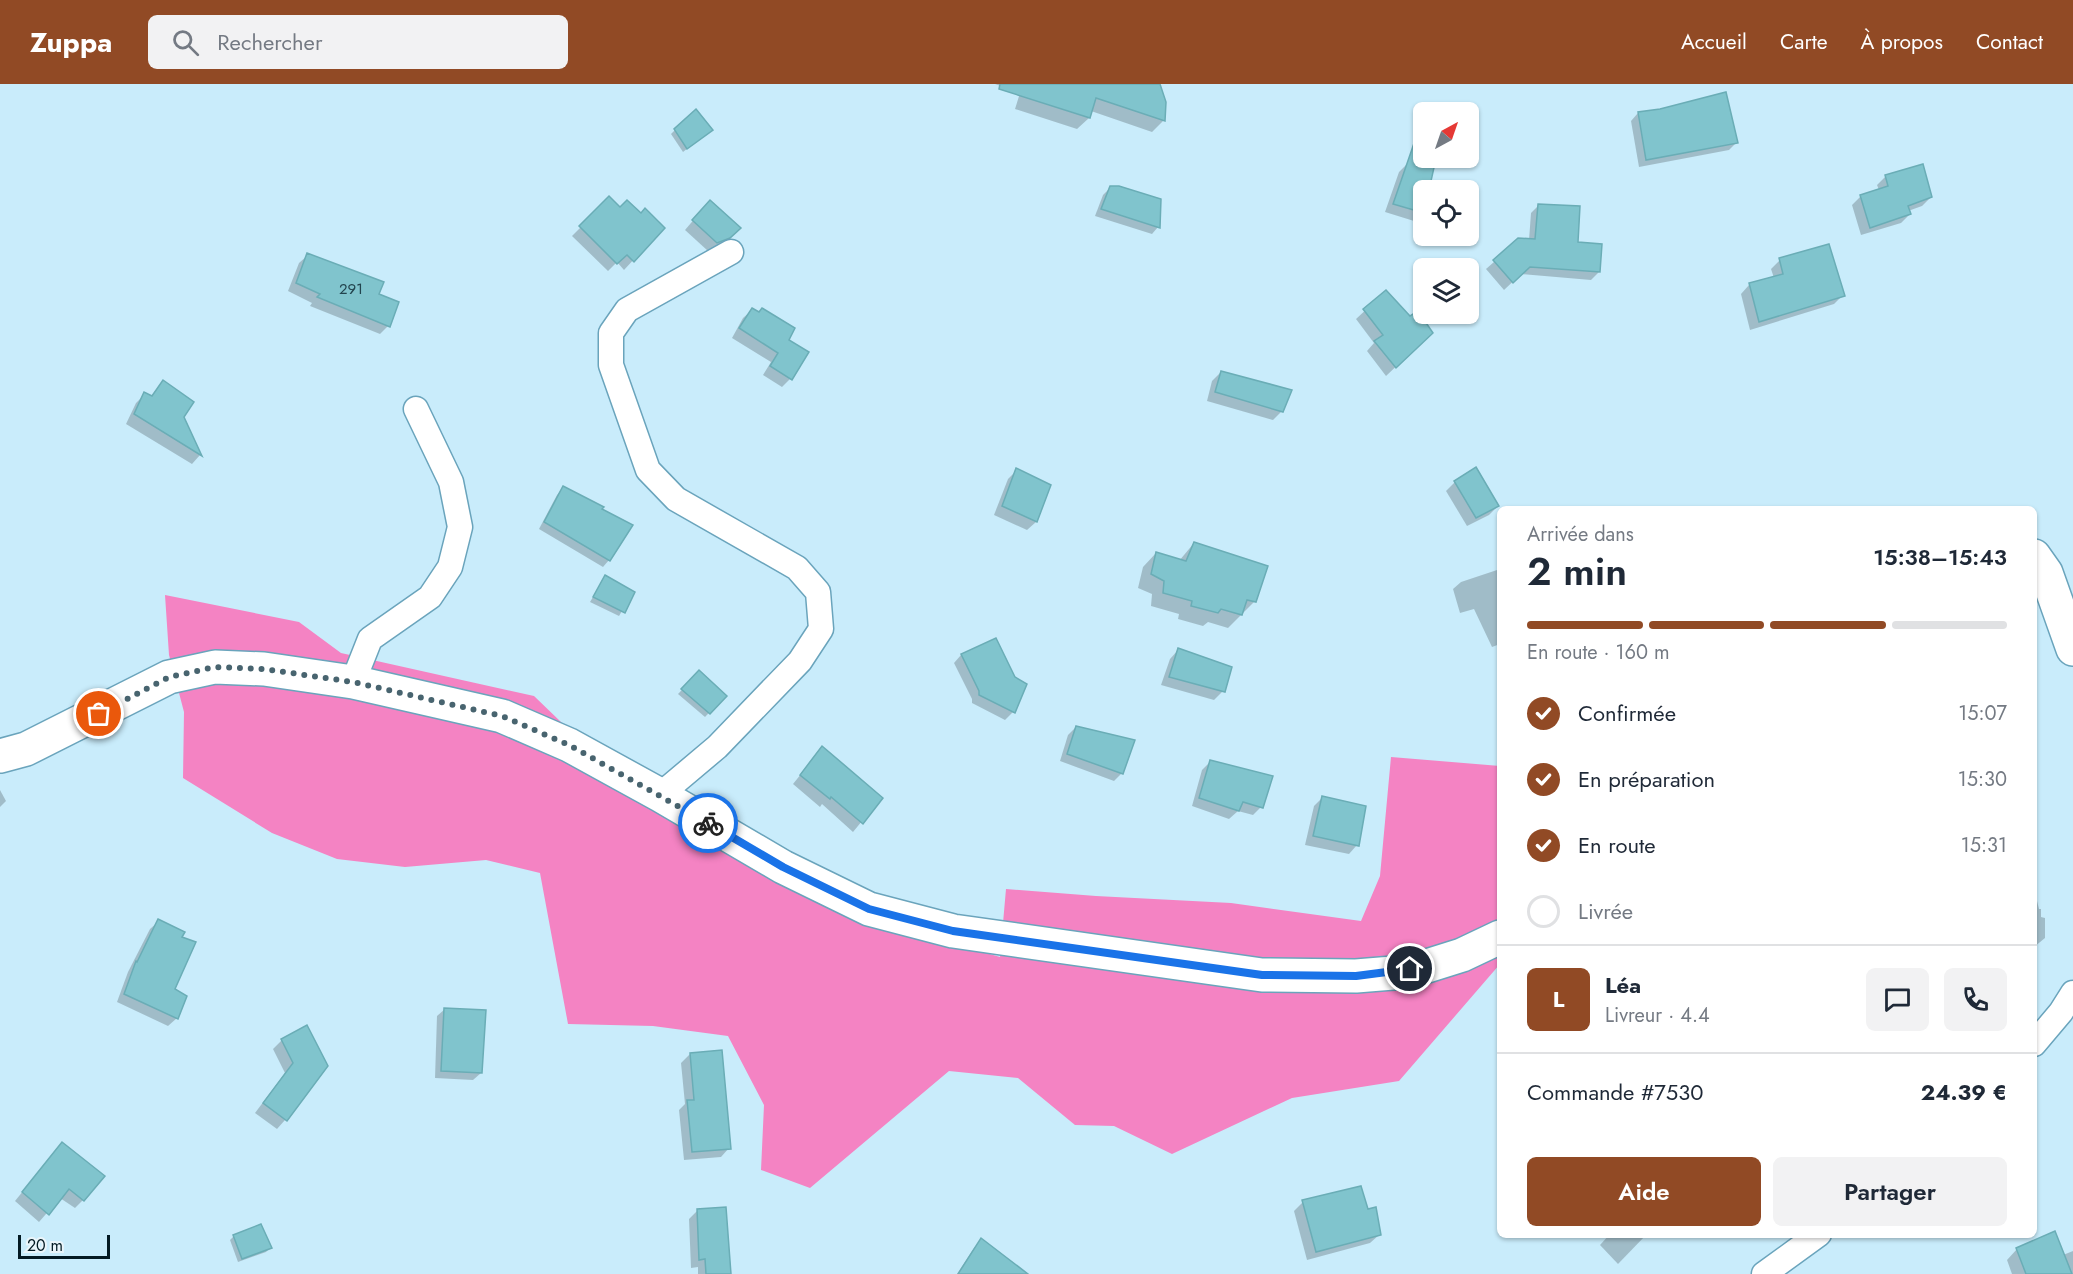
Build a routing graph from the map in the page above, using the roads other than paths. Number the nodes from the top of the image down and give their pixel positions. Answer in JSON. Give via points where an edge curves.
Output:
{"nodes":[{"id":1,"x":731,"y":252,"type":"dead end"},
{"id":2,"x":416,"y":409,"type":"dead end"},
{"id":3,"x":2037,"y":560,"type":"edge"},
{"id":4,"x":2073,"y":649,"type":"edge"},
{"id":5,"x":353,"y":682,"type":"junction"},
{"id":6,"x":0,"y":756,"type":"edge"},
{"id":7,"x":660,"y":795,"type":"junction"},
{"id":8,"x":1497,"y":938,"type":"edge"},
{"id":9,"x":2073,"y":993,"type":"edge"},
{"id":10,"x":2037,"y":1040,"type":"edge"},
{"id":11,"x":1814,"y":1238,"type":"edge"},
{"id":12,"x":1764,"y":1274,"type":"edge"}],
"edges":[{"from":1,"to":7,"type":"street","via":[[627,309],[611,333],[611,365],[648,470],[676,498],[797,568],[818,592],[821,629],[800,661],[717,747]]},
{"from":2,"to":5,"type":"street","via":[[451,482],[460,527],[450,567],[430,597],[370,639]]},
{"from":3,"to":4,"type":"street","via":[[2046,573]]},
{"from":5,"to":6,"type":"street","via":[[264,669],[215,667],[169,677],[26,750]]},
{"from":5,"to":7,"type":"street","via":[[502,716],[569,745]]},
{"from":7,"to":8,"type":"street","via":[[783,867],[869,909],[953,931],[1262,975],[1393,973],[1462,956]]},
{"from":9,"to":10,"type":"street"},
{"from":11,"to":12,"type":"street"}]}
